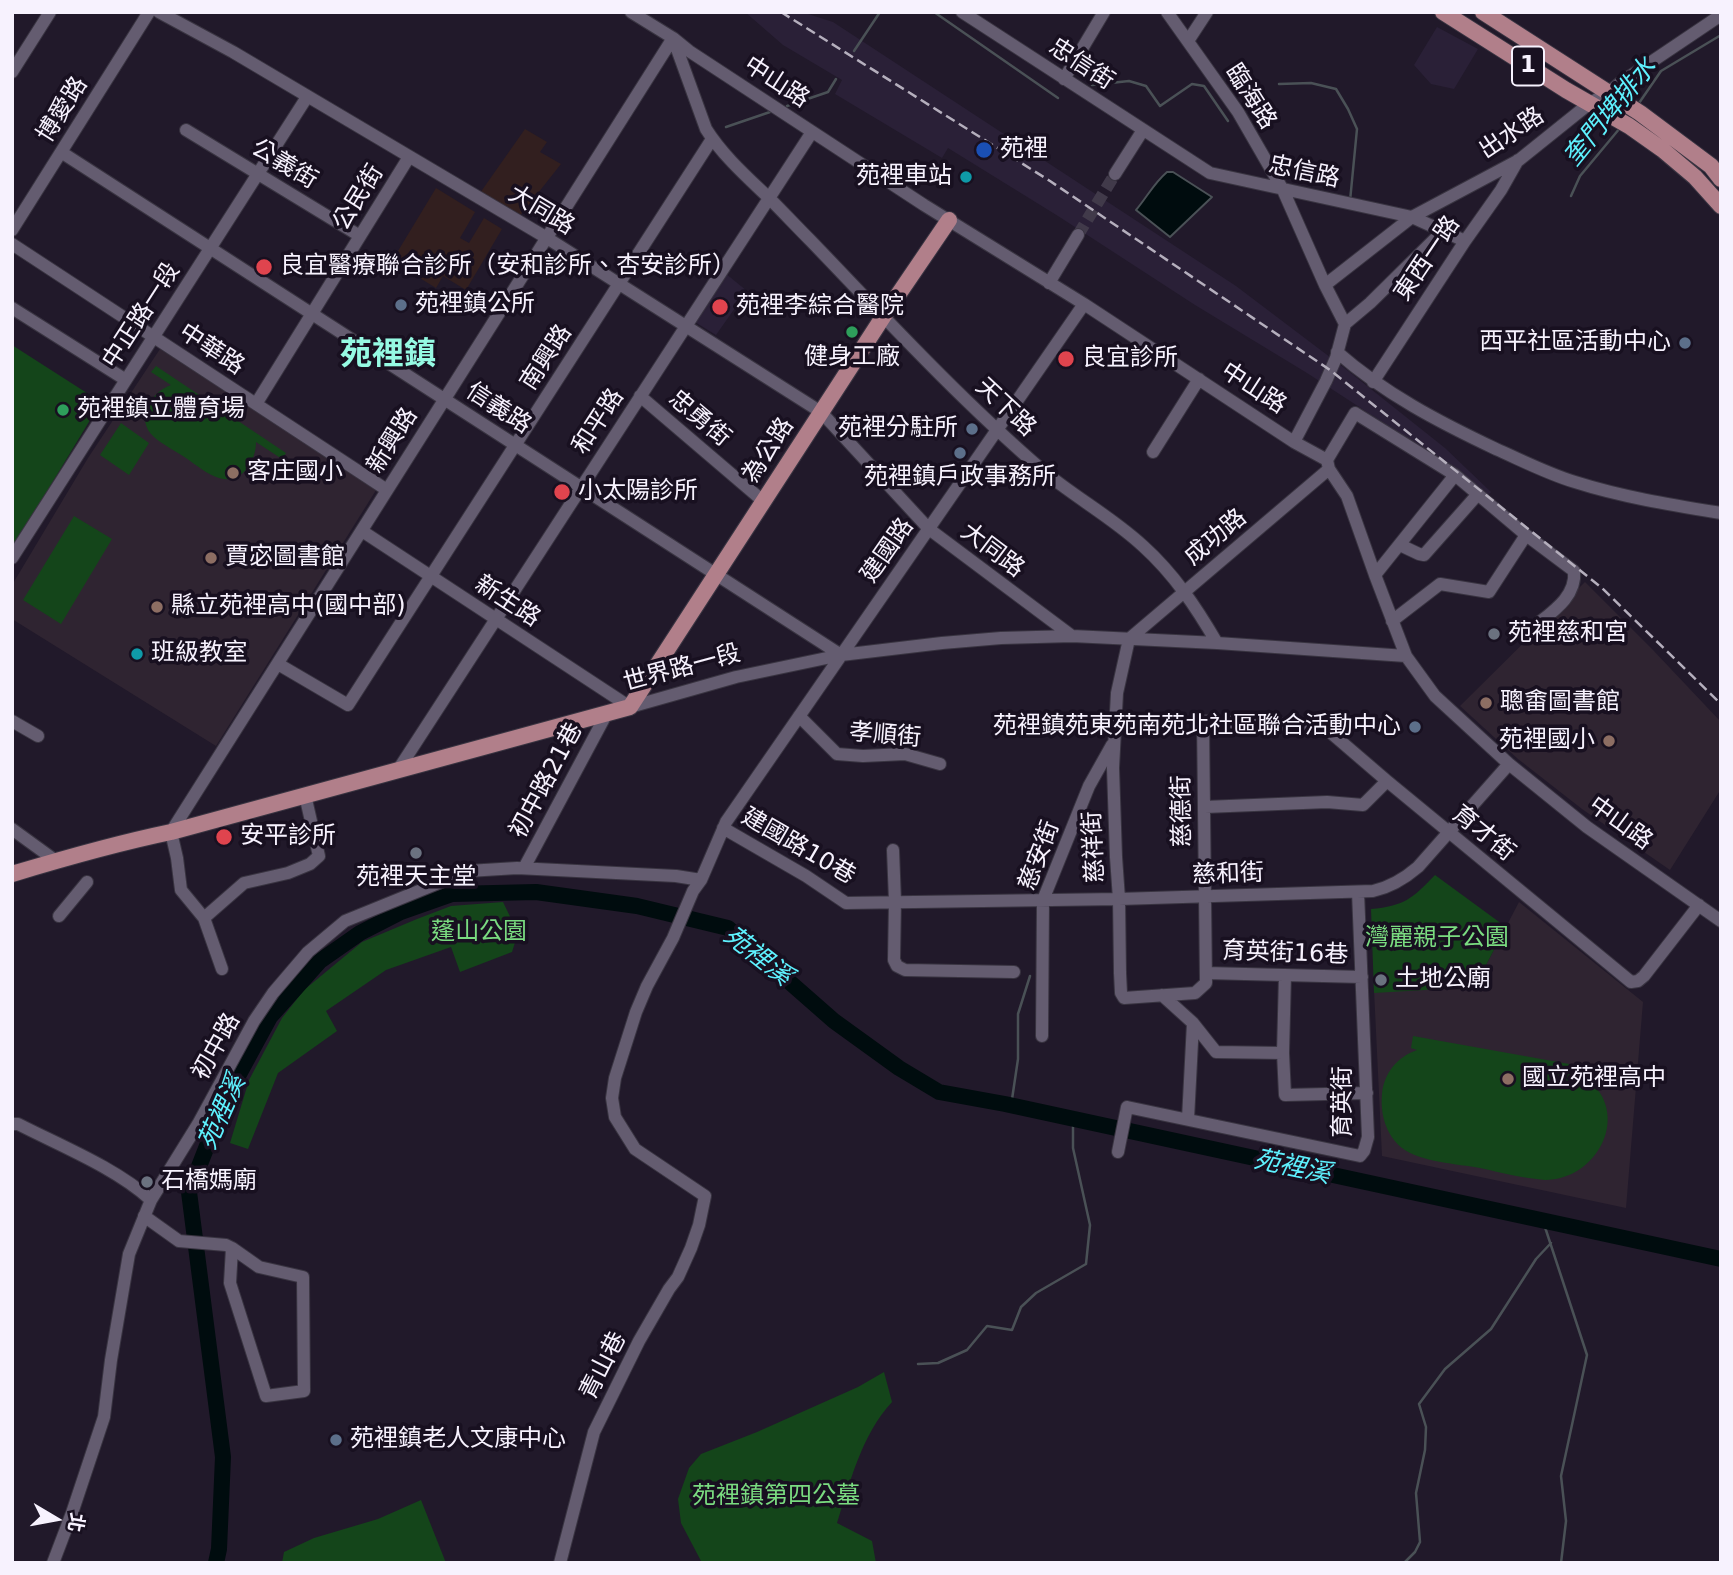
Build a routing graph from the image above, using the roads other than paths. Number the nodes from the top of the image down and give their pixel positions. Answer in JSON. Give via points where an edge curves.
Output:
{"nodes":[{"id":1,"x":50,"y":12,"type":"edge"},
{"id":2,"x":149,"y":12,"type":"edge"},
{"id":3,"x":159,"y":12,"type":"edge"},
{"id":4,"x":631,"y":12,"type":"edge"},
{"id":5,"x":962,"y":12,"type":"edge"},
{"id":6,"x":990,"y":12,"type":"edge"},
{"id":7,"x":1104,"y":12,"type":"edge"},
{"id":8,"x":1167,"y":12,"type":"edge"},
{"id":9,"x":1207,"y":12,"type":"edge"},
{"id":10,"x":1443,"y":12,"type":"edge"},
{"id":11,"x":1483,"y":12,"type":"edge"},
{"id":12,"x":1721,"y":15,"type":"edge"},
{"id":13,"x":980,"y":24,"type":"junction"},
{"id":14,"x":673,"y":38,"type":"junction"},
{"id":15,"x":1188,"y":41,"type":"junction"},
{"id":16,"x":12,"y":72,"type":"edge"},
{"id":17,"x":1063,"y":79,"type":"junction"},
{"id":18,"x":1608,"y":93,"type":"junction"},
{"id":19,"x":307,"y":96,"type":"junction"},
{"id":20,"x":1590,"y":103,"type":"junction"},
{"id":21,"x":1632,"y":115,"type":"junction"},
{"id":22,"x":186,"y":130,"type":"dead end"},
{"id":23,"x":1143,"y":130,"type":"junction"},
{"id":24,"x":812,"y":131,"type":"junction"},
{"id":25,"x":712,"y":139,"type":"junction"},
{"id":26,"x":61,"y":152,"type":"junction"},
{"id":27,"x":409,"y":157,"type":"junction"},
{"id":28,"x":1519,"y":160,"type":"junction"},
{"id":29,"x":258,"y":174,"type":"junction"},
{"id":30,"x":1115,"y":174,"type":"tunnel mouth"},
{"id":31,"x":1721,"y":179,"type":"edge"},
{"id":32,"x":1283,"y":190,"type":"junction"},
{"id":33,"x":769,"y":198,"type":"junction"},
{"id":34,"x":1721,"y":206,"type":"edge"},
{"id":35,"x":1412,"y":217,"type":"junction"},
{"id":36,"x":949,"y":220,"type":"junction"},
{"id":37,"x":12,"y":230,"type":"edge"},
{"id":38,"x":1443,"y":231,"type":"junction"},
{"id":39,"x":1078,"y":235,"type":"tunnel mouth"},
{"id":40,"x":360,"y":236,"type":"junction"},
{"id":41,"x":547,"y":238,"type":"junction"},
{"id":42,"x":1465,"y":241,"type":"junction"},
{"id":43,"x":12,"y":244,"type":"edge"},
{"id":44,"x":210,"y":248,"type":"junction"},
{"id":45,"x":620,"y":283,"type":"junction"},
{"id":46,"x":1049,"y":283,"type":"junction"},
{"id":47,"x":1325,"y":285,"type":"junction"},
{"id":48,"x":1084,"y":304,"type":"junction"},
{"id":49,"x":12,"y":307,"type":"edge"},
{"id":50,"x":312,"y":314,"type":"junction"},
{"id":51,"x":883,"y":317,"type":"junction"},
{"id":52,"x":1345,"y":324,"type":"junction"},
{"id":53,"x":686,"y":326,"type":"junction"},
{"id":54,"x":154,"y":337,"type":"junction"},
{"id":55,"x":1337,"y":352,"type":"junction"},
{"id":56,"x":1199,"y":379,"type":"junction"},
{"id":57,"x":126,"y":380,"type":"junction"},
{"id":58,"x":1373,"y":382,"type":"junction"},
{"id":59,"x":640,"y":397,"type":"junction"},
{"id":60,"x":445,"y":399,"type":"junction"},
{"id":61,"x":256,"y":404,"type":"junction"},
{"id":62,"x":821,"y":412,"type":"junction"},
{"id":63,"x":997,"y":431,"type":"junction"},
{"id":64,"x":1294,"y":442,"type":"junction"},
{"id":65,"x":515,"y":445,"type":"junction"},
{"id":66,"x":1153,"y":452,"type":"dead end"},
{"id":67,"x":1328,"y":464,"type":"junction"},
{"id":68,"x":1455,"y":475,"type":"junction"},
{"id":69,"x":581,"y":488,"type":"junction"},
{"id":70,"x":387,"y":490,"type":"junction"},
{"id":71,"x":1478,"y":494,"type":"junction"},
{"id":72,"x":763,"y":501,"type":"junction"},
{"id":73,"x":1721,"y":513,"type":"edge"},
{"id":74,"x":929,"y":529,"type":"junction"},
{"id":75,"x":362,"y":531,"type":"junction"},
{"id":76,"x":1526,"y":536,"type":"junction"},
{"id":77,"x":1400,"y":545,"type":"junction"},
{"id":78,"x":12,"y":558,"type":"edge"},
{"id":79,"x":716,"y":574,"type":"junction"},
{"id":80,"x":1375,"y":575,"type":"junction"},
{"id":81,"x":431,"y":576,"type":"junction"},
{"id":82,"x":1185,"y":592,"type":"junction"},
{"id":83,"x":496,"y":619,"type":"junction"},
{"id":84,"x":1392,"y":621,"type":"junction"},
{"id":85,"x":1531,"y":629,"type":"dead end"},
{"id":86,"x":1072,"y":636,"type":"junction"},
{"id":87,"x":1129,"y":639,"type":"junction"},
{"id":88,"x":1217,"y":643,"type":"junction"},
{"id":89,"x":841,"y":655,"type":"junction"},
{"id":90,"x":1406,"y":656,"type":"junction"},
{"id":91,"x":278,"y":664,"type":"junction"},
{"id":92,"x":630,"y":708,"type":"junction"},
{"id":93,"x":607,"y":713,"type":"junction"},
{"id":94,"x":799,"y":716,"type":"junction"},
{"id":95,"x":12,"y":720,"type":"edge"},
{"id":96,"x":1203,"y":721,"type":"joint"},
{"id":97,"x":38,"y":736,"type":"dead end"},
{"id":98,"x":1114,"y":741,"type":"junction"},
{"id":99,"x":940,"y":764,"type":"dead end"},
{"id":100,"x":1509,"y":764,"type":"junction"},
{"id":101,"x":398,"y":770,"type":"junction"},
{"id":102,"x":1387,"y":781,"type":"junction"},
{"id":103,"x":304,"y":795,"type":"junction"},
{"id":104,"x":1205,"y":807,"type":"junction"},
{"id":105,"x":724,"y":825,"type":"junction"},
{"id":106,"x":12,"y":830,"type":"edge"},
{"id":107,"x":172,"y":832,"type":"junction"},
{"id":108,"x":1449,"y":833,"type":"junction"},
{"id":109,"x":893,"y":850,"type":"dead end"},
{"id":110,"x":56,"y":861,"type":"junction"},
{"id":111,"x":524,"y":868,"type":"junction"},
{"id":112,"x":12,"y":874,"type":"edge"},
{"id":113,"x":701,"y":880,"type":"junction"},
{"id":114,"x":87,"y":882,"type":"dead end"},
{"id":115,"x":1358,"y":892,"type":"junction"},
{"id":116,"x":1205,"y":897,"type":"junction"},
{"id":117,"x":1043,"y":900,"type":"junction"},
{"id":118,"x":1119,"y":900,"type":"junction"},
{"id":119,"x":895,"y":901,"type":"junction"},
{"id":120,"x":1699,"y":905,"type":"junction"},
{"id":121,"x":59,"y":916,"type":"dead end"},
{"id":122,"x":204,"y":918,"type":"junction"},
{"id":123,"x":1721,"y":921,"type":"edge"},
{"id":124,"x":222,"y":969,"type":"dead end"},
{"id":125,"x":1014,"y":972,"type":"dead end"},
{"id":126,"x":1206,"y":973,"type":"junction"},
{"id":127,"x":1285,"y":975,"type":"junction"},
{"id":128,"x":1362,"y":977,"type":"junction"},
{"id":129,"x":1162,"y":995,"type":"junction"},
{"id":130,"x":1193,"y":1023,"type":"junction"},
{"id":131,"x":1042,"y":1035,"type":"dead end"},
{"id":132,"x":1283,"y":1053,"type":"junction"},
{"id":133,"x":1367,"y":1093,"type":"junction"},
{"id":134,"x":1188,"y":1119,"type":"junction"},
{"id":135,"x":12,"y":1124,"type":"edge"},
{"id":136,"x":1118,"y":1152,"type":"dead end"},
{"id":137,"x":705,"y":1196,"type":"joint"},
{"id":138,"x":151,"y":1200,"type":"junction"},
{"id":139,"x":144,"y":1216,"type":"junction"},
{"id":140,"x":229,"y":1247,"type":"junction"},
{"id":141,"x":53,"y":1563,"type":"edge"},
{"id":142,"x":560,"y":1563,"type":"edge"}],
"edges":[{"from":1,"to":16,"type":"street"},
{"from":2,"to":26,"type":"street","name":"博愛路"},
{"from":3,"to":19,"type":"street","name":"大同路"},
{"from":4,"to":14,"type":"street","name":"中山路"},
{"from":5,"to":13,"type":"street","name":"忠信街"},
{"from":6,"to":13,"type":"street"},
{"from":7,"to":17,"type":"street"},
{"from":8,"to":15,"type":"street","name":"臨海路"},
{"from":9,"to":15,"type":"street"},
{"from":10,"to":20,"type":"main road","number":"1"},
{"from":11,"to":18,"type":"main road","number":"1"},
{"from":12,"to":18,"type":"street","name":"出水路"},
{"from":13,"to":17,"type":"street","name":"忠信街"},
{"from":14,"to":24,"type":"street","name":"中山路"},
{"from":14,"to":25,"type":"street","name":"天下路"},
{"from":14,"to":41,"type":"street","name":"新興路"},
{"from":15,"to":32,"type":"street","name":"臨海路","via":[[1238,112]]},
{"from":17,"to":23,"type":"street","name":"忠信街"},
{"from":18,"to":20,"type":"street","name":"出水路"},
{"from":18,"to":21,"type":"main road","number":"1"},
{"from":19,"to":27,"type":"street","name":"大同路"},
{"from":19,"to":29,"type":"street","name":"中正路一段"},
{"from":20,"to":21,"type":"main road","number":"1","via":[[1615,118]]},
{"from":20,"to":28,"type":"street","name":"出水路"},
{"from":21,"to":31,"type":"main road","number":"1","via":[[1711,166]]},
{"from":21,"to":34,"type":"main road","number":"1"},
{"from":22,"to":29,"type":"street","name":"公義街"},
{"from":23,"to":30,"type":"street"},
{"from":23,"to":32,"type":"street","name":"忠信路","via":[[1210,173]]},
{"from":24,"to":33,"type":"street","name":"和平路"},
{"from":24,"to":36,"type":"street","name":"中山路"},
{"from":25,"to":33,"type":"street","name":"天下路"},
{"from":25,"to":45,"type":"street","name":"南興路"},
{"from":26,"to":37,"type":"street","name":"博愛路"},
{"from":26,"to":44,"type":"street","name":"信義路"},
{"from":27,"to":40,"type":"street","name":"公民街"},
{"from":27,"to":41,"type":"street","name":"大同路"},
{"from":28,"to":35,"type":"street","name":"出水路"},
{"from":28,"to":42,"type":"street","name":"東西一路"},
{"from":29,"to":40,"type":"street","name":"公義街"},
{"from":29,"to":44,"type":"street","name":"中正路一段"},
{"from":32,"to":35,"type":"street","name":"忠信路"},
{"from":32,"to":47,"type":"street","name":"臨海路"},
{"from":33,"to":51,"type":"street","name":"天下路"},
{"from":33,"to":53,"type":"street","name":"和平路"},
{"from":35,"to":38,"type":"street","name":"忠信路"},
{"from":35,"to":47,"type":"street","name":"出水路"},
{"from":36,"to":46,"type":"street","name":"中山路"},
{"from":36,"to":51,"type":"main road","name":"為公路"},
{"from":38,"to":42,"type":"street","name":"忠信路"},
{"from":38,"to":52,"type":"street"},
{"from":39,"to":46,"type":"street"},
{"from":40,"to":50,"type":"street","name":"公民街"},
{"from":41,"to":45,"type":"street","name":"大同路"},
{"from":41,"to":60,"type":"street","name":"新興路"},
{"from":42,"to":58,"type":"street","name":"東西一路"},
{"from":43,"to":54,"type":"street","name":"中華路"},
{"from":44,"to":50,"type":"street","name":"信義路"},
{"from":44,"to":54,"type":"street","name":"中正路一段"},
{"from":45,"to":53,"type":"street","name":"大同路"},
{"from":45,"to":65,"type":"street","name":"南興路"},
{"from":46,"to":48,"type":"street","name":"中山路"},
{"from":47,"to":52,"type":"street","name":"臨海路"},
{"from":48,"to":56,"type":"street","name":"中山路"},
{"from":48,"to":63,"type":"street","name":"建國路"},
{"from":49,"to":57,"type":"street"},
{"from":50,"to":60,"type":"street","name":"信義路"},
{"from":50,"to":61,"type":"street","name":"公民街"},
{"from":51,"to":62,"type":"main road","name":"為公路"},
{"from":51,"to":63,"type":"street","name":"天下路"},
{"from":52,"to":55,"type":"street"},
{"from":53,"to":59,"type":"street","name":"和平路"},
{"from":53,"to":62,"type":"street","name":"大同路"},
{"from":54,"to":57,"type":"street","name":"中正路一段"},
{"from":54,"to":61,"type":"street","name":"中華路"},
{"from":55,"to":58,"type":"street"},
{"from":55,"to":64,"type":"street"},
{"from":56,"to":64,"type":"street","name":"中山路"},
{"from":56,"to":66,"type":"street"},
{"from":57,"to":78,"type":"street","name":"中正路一段"},
{"from":58,"to":73,"type":"street","via":[[1463,433],[1573,482]]},
{"from":59,"to":69,"type":"street","name":"和平路"},
{"from":59,"to":72,"type":"street","name":"忠勇街"},
{"from":60,"to":65,"type":"street","name":"信義路"},
{"from":60,"to":70,"type":"street","name":"新興路"},
{"from":61,"to":70,"type":"street","name":"中華路"},
{"from":62,"to":72,"type":"main road","name":"為公路"},
{"from":62,"to":74,"type":"street","name":"大同路"},
{"from":63,"to":74,"type":"street","name":"建國路"},
{"from":63,"to":82,"type":"street","name":"天下路","via":[[1142,545]]},
{"from":64,"to":67,"type":"street","name":"中山路"},
{"from":65,"to":69,"type":"street","name":"信義路"},
{"from":65,"to":81,"type":"street","name":"南興路"},
{"from":67,"to":68,"type":"street","name":"成功路","via":[[1356,413]]},
{"from":67,"to":80,"type":"street","name":"中山路","via":[[1347,496]]},
{"from":67,"to":82,"type":"street","name":"成功路"},
{"from":68,"to":71,"type":"street"},
{"from":68,"to":77,"type":"street"},
{"from":69,"to":79,"type":"street","name":"信義路"},
{"from":69,"to":83,"type":"street","name":"和平路"},
{"from":70,"to":75,"type":"street","name":"新興路"},
{"from":71,"to":76,"type":"street"},
{"from":71,"to":77,"type":"street","via":[[1424,555]]},
{"from":72,"to":79,"type":"main road","name":"為公路"},
{"from":74,"to":86,"type":"street","name":"大同路"},
{"from":74,"to":89,"type":"street","name":"建國路"},
{"from":75,"to":81,"type":"street","name":"新生路"},
{"from":75,"to":91,"type":"street","name":"新興路"},
{"from":76,"to":84,"type":"street","via":[[1489,592],[1440,584]]},
{"from":76,"to":85,"type":"street","via":[[1574,571],[1575,579],[1565,601]]},
{"from":77,"to":80,"type":"street"},
{"from":79,"to":89,"type":"street","name":"信義路"},
{"from":79,"to":92,"type":"main road","name":"為公路"},
{"from":80,"to":84,"type":"street","name":"中山路"},
{"from":81,"to":83,"type":"street","name":"新生路"},
{"from":81,"to":91,"type":"street","name":"南興路","via":[[348,705]]},
{"from":82,"to":87,"type":"street","name":"成功路"},
{"from":82,"to":88,"type":"street","name":"天下路"},
{"from":83,"to":92,"type":"street","name":"新生路"},
{"from":83,"to":101,"type":"street","name":"和平路"},
{"from":84,"to":90,"type":"street","name":"中山路"},
{"from":86,"to":87,"type":"street","name":"世界路一段"},
{"from":86,"to":89,"type":"street","name":"世界路一段","via":[[965,641]]},
{"from":87,"to":88,"type":"street","name":"世界路一段"},
{"from":87,"to":98,"type":"street","name":"慈祥街","via":[[1117,694]]},
{"from":88,"to":90,"type":"street"},
{"from":89,"to":92,"type":"street","name":"世界路一段","via":[[736,677]]},
{"from":89,"to":94,"type":"street","name":"建國路"},
{"from":90,"to":100,"type":"street","name":"中山路","via":[[1435,696]]},
{"from":91,"to":107,"type":"street","name":"新興路"},
{"from":92,"to":93,"type":"main road","name":"世界路一段"},
{"from":93,"to":101,"type":"main road","name":"世界路一段"},
{"from":93,"to":111,"type":"street","name":"初中路21巷"},
{"from":94,"to":99,"type":"street","name":"孝順街","via":[[837,754],[905,754]]},
{"from":94,"to":105,"type":"street","name":"建國路"},
{"from":95,"to":97,"type":"street"},
{"from":96,"to":102,"type":"street","name":"育才街","via":[[1323,726]]},
{"from":96,"to":104,"type":"street","name":"慈德街"},
{"from":98,"to":117,"type":"street","name":"慈安街","via":[[1089,786]]},
{"from":98,"to":118,"type":"street","name":"慈祥街"},
{"from":100,"to":108,"type":"street","name":"慈和街"},
{"from":100,"to":120,"type":"street","name":"中山路","via":[[1587,827]]},
{"from":101,"to":103,"type":"main road","name":"世界路一段"},
{"from":102,"to":104,"type":"street","via":[[1363,805]]},
{"from":102,"to":108,"type":"street","name":"育才街"},
{"from":103,"to":107,"type":"main road","name":"世界路一段"},
{"from":103,"to":122,"type":"street","via":[[319,856],[288,873],[244,883]]},
{"from":104,"to":116,"type":"street","name":"慈德街"},
{"from":105,"to":113,"type":"street","name":"建國路"},
{"from":105,"to":119,"type":"street","name":"建國路10巷","via":[[846,903]]},
{"from":106,"to":110,"type":"street"},
{"from":107,"to":110,"type":"main road","name":"世界路一段"},
{"from":107,"to":122,"type":"street","via":[[181,890]]},
{"from":108,"to":115,"type":"street","name":"慈和街","via":[[1405,878],[1386,888]]},
{"from":108,"to":120,"type":"street","name":"育才街","via":[[1631,982],[1644,976]]},
{"from":109,"to":119,"type":"street"},
{"from":110,"to":112,"type":"main road","name":"世界路一段"},
{"from":111,"to":113,"type":"street","name":"初中路"},
{"from":111,"to":138,"type":"street","name":"初中路","via":[[468,871],[345,921],[308,952],[254,1021]]},
{"from":113,"to":137,"type":"street","name":"建國路","via":[[636,1012],[612,1098],[615,1117],[635,1149]]},
{"from":114,"to":121,"type":"street"},
{"from":115,"to":116,"type":"street","name":"慈和街"},
{"from":115,"to":128,"type":"street","name":"育英街"},
{"from":116,"to":118,"type":"street","name":"慈和街"},
{"from":116,"to":126,"type":"street","name":"慈德街"},
{"from":117,"to":118,"type":"street","name":"慈和街"},
{"from":117,"to":119,"type":"street","name":"慈和街"},
{"from":117,"to":131,"type":"street","name":"慈安街"},
{"from":118,"to":129,"type":"street","name":"慈祥街","via":[[1121,993],[1124,998]]},
{"from":119,"to":125,"type":"street","via":[[897,966],[905,970]]},
{"from":120,"to":123,"type":"street","name":"中山路"},
{"from":122,"to":124,"type":"street"},
{"from":126,"to":127,"type":"street","name":"育英街16巷"},
{"from":126,"to":129,"type":"street","via":[[1206,983],[1195,993]]},
{"from":127,"to":128,"type":"street","name":"育英街16巷"},
{"from":127,"to":132,"type":"street"},
{"from":128,"to":133,"type":"street","name":"育英街"},
{"from":129,"to":130,"type":"street"},
{"from":130,"to":132,"type":"street","via":[[1216,1052]]},
{"from":130,"to":134,"type":"street"},
{"from":132,"to":133,"type":"street","via":[[1284,1096]]},
{"from":133,"to":134,"type":"street","name":"育英街","via":[[1368,1137],[1360,1156]]},
{"from":134,"to":136,"type":"street","name":"育英街","via":[[1127,1107]]},
{"from":135,"to":138,"type":"street","via":[[118,1176]]},
{"from":137,"to":142,"type":"street","name":"青山巷","via":[[678,1278],[639,1341],[594,1432]]},
{"from":138,"to":139,"type":"street","name":"初中路"},
{"from":139,"to":140,"type":"street","via":[[179,1241]]},
{"from":139,"to":141,"type":"street","name":"初中路","via":[[129,1254],[104,1417]]},
{"from":140,"to":140,"type":"street","via":[[230,1283],[266,1396],[304,1391],[303,1277],[259,1267]]}]}
